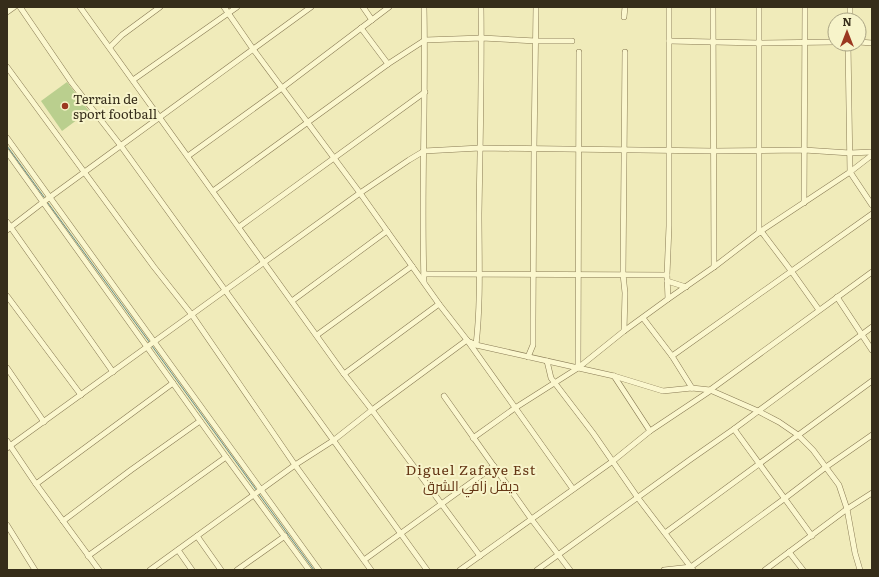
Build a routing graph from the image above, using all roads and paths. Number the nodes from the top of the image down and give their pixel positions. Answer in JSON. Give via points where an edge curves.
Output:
{"nodes":[{"id":1,"x":14,"y":7,"type":"edge"},
{"id":2,"x":20,"y":7,"type":"edge"},
{"id":3,"x":81,"y":7,"type":"edge"},
{"id":4,"x":160,"y":7,"type":"edge"},
{"id":5,"x":224,"y":7,"type":"edge"},
{"id":6,"x":237,"y":7,"type":"edge"},
{"id":7,"x":311,"y":7,"type":"edge"},
{"id":8,"x":363,"y":7,"type":"edge"},
{"id":9,"x":389,"y":7,"type":"edge"},
{"id":10,"x":424,"y":7,"type":"edge"},
{"id":11,"x":481,"y":7,"type":"edge"},
{"id":12,"x":536,"y":7,"type":"edge"},
{"id":13,"x":624,"y":7,"type":"edge"},
{"id":14,"x":669,"y":7,"type":"edge"},
{"id":15,"x":712,"y":7,"type":"edge"},
{"id":16,"x":759,"y":7,"type":"edge"},
{"id":17,"x":805,"y":7,"type":"edge"},
{"id":18,"x":7,"y":12,"type":"edge"},
{"id":19,"x":228,"y":13,"type":"junction"},
{"id":20,"x":624,"y":17,"type":"dead end"},
{"id":21,"x":372,"y":20,"type":"junction"},
{"id":22,"x":361,"y":28,"type":"junction"},
{"id":23,"x":482,"y":38,"type":"junction"},
{"id":24,"x":425,"y":40,"type":"junction"},
{"id":25,"x":536,"y":41,"type":"junction"},
{"id":26,"x":572,"y":41,"type":"dead end"},
{"id":27,"x":669,"y":41,"type":"junction"},
{"id":28,"x":713,"y":42,"type":"junction"},
{"id":29,"x":805,"y":42,"type":"junction"},
{"id":30,"x":827,"y":42,"type":"edge"},
{"id":31,"x":759,"y":43,"type":"junction"},
{"id":32,"x":110,"y":47,"type":"junction"},
{"id":33,"x":253,"y":49,"type":"junction"},
{"id":34,"x":579,"y":52,"type":"dead end"},
{"id":35,"x":625,"y":52,"type":"dead end"},
{"id":36,"x":848,"y":52,"type":"edge"},
{"id":37,"x":388,"y":64,"type":"junction"},
{"id":38,"x":7,"y":67,"type":"edge"},
{"id":39,"x":133,"y":80,"type":"junction"},
{"id":40,"x":282,"y":88,"type":"junction"},
{"id":41,"x":425,"y":92,"type":"junction"},
{"id":42,"x":160,"y":117,"type":"junction"},
{"id":43,"x":307,"y":122,"type":"junction"},
{"id":44,"x":7,"y":138,"type":"edge"},
{"id":45,"x":121,"y":146,"type":"junction"},
{"id":46,"x":480,"y":148,"type":"junction"},
{"id":47,"x":534,"y":149,"type":"junction"},
{"id":48,"x":580,"y":150,"type":"junction"},
{"id":49,"x":624,"y":150,"type":"junction"},
{"id":50,"x":760,"y":150,"type":"junction"},
{"id":51,"x":804,"y":150,"type":"junction"},
{"id":52,"x":424,"y":151,"type":"junction"},
{"id":53,"x":669,"y":151,"type":"junction"},
{"id":54,"x":7,"y":152,"type":"edge"},
{"id":55,"x":714,"y":152,"type":"junction"},
{"id":56,"x":872,"y":152,"type":"edge"},
{"id":57,"x":850,"y":153,"type":"junction"},
{"id":58,"x":872,"y":155,"type":"edge"},
{"id":59,"x":188,"y":156,"type":"junction"},
{"id":60,"x":334,"y":158,"type":"junction"},
{"id":61,"x":850,"y":172,"type":"junction"},
{"id":62,"x":85,"y":173,"type":"junction"},
{"id":63,"x":214,"y":191,"type":"junction"},
{"id":64,"x":360,"y":193,"type":"junction"},
{"id":65,"x":46,"y":200,"type":"junction"},
{"id":66,"x":804,"y":203,"type":"junction"},
{"id":67,"x":872,"y":205,"type":"edge"},
{"id":68,"x":872,"y":214,"type":"edge"},
{"id":69,"x":7,"y":222,"type":"edge"},
{"id":70,"x":239,"y":227,"type":"junction"},
{"id":71,"x":9,"y":229,"type":"edge"},
{"id":72,"x":387,"y":231,"type":"junction"},
{"id":73,"x":760,"y":232,"type":"junction"},
{"id":74,"x":265,"y":262,"type":"junction"},
{"id":75,"x":412,"y":266,"type":"junction"},
{"id":76,"x":714,"y":267,"type":"junction"},
{"id":77,"x":792,"y":272,"type":"junction"},
{"id":78,"x":872,"y":272,"type":"edge"},
{"id":79,"x":424,"y":274,"type":"junction"},
{"id":80,"x":480,"y":274,"type":"junction"},
{"id":81,"x":534,"y":274,"type":"junction"},
{"id":82,"x":578,"y":274,"type":"junction"},
{"id":83,"x":623,"y":274,"type":"junction"},
{"id":84,"x":667,"y":274,"type":"junction"},
{"id":85,"x":667,"y":281,"type":"junction"},
{"id":86,"x":424,"y":283,"type":"junction"},
{"id":87,"x":686,"y":287,"type":"junction"},
{"id":88,"x":226,"y":290,"type":"junction"},
{"id":89,"x":7,"y":296,"type":"edge"},
{"id":90,"x":837,"y":297,"type":"junction"},
{"id":91,"x":668,"y":299,"type":"junction"},
{"id":92,"x":292,"y":301,"type":"junction"},
{"id":93,"x":439,"y":304,"type":"junction"},
{"id":94,"x":819,"y":310,"type":"junction"},
{"id":95,"x":192,"y":315,"type":"junction"},
{"id":96,"x":643,"y":318,"type":"junction"},
{"id":97,"x":872,"y":327,"type":"edge"},
{"id":98,"x":624,"y":331,"type":"junction"},
{"id":99,"x":317,"y":335,"type":"junction"},
{"id":100,"x":861,"y":335,"type":"junction"},
{"id":101,"x":467,"y":340,"type":"junction"},
{"id":102,"x":151,"y":345,"type":"junction"},
{"id":103,"x":476,"y":345,"type":"junction"},
{"id":104,"x":872,"y":350,"type":"edge"},
{"id":105,"x":672,"y":356,"type":"junction"},
{"id":106,"x":528,"y":357,"type":"junction"},
{"id":107,"x":547,"y":361,"type":"junction"},
{"id":108,"x":7,"y":368,"type":"edge"},
{"id":109,"x":578,"y":368,"type":"junction"},
{"id":110,"x":113,"y":372,"type":"junction"},
{"id":111,"x":344,"y":374,"type":"junction"},
{"id":112,"x":614,"y":376,"type":"junction"},
{"id":113,"x":872,"y":381,"type":"edge"},
{"id":114,"x":173,"y":382,"type":"junction"},
{"id":115,"x":555,"y":382,"type":"junction"},
{"id":116,"x":692,"y":388,"type":"junction"},
{"id":117,"x":710,"y":391,"type":"junction"},
{"id":118,"x":81,"y":395,"type":"junction"},
{"id":119,"x":444,"y":396,"type":"dead end"},
{"id":120,"x":515,"y":408,"type":"junction"},
{"id":121,"x":372,"y":410,"type":"junction"},
{"id":122,"x":758,"y":411,"type":"junction"},
{"id":123,"x":200,"y":421,"type":"junction"},
{"id":124,"x":44,"y":422,"type":"junction"},
{"id":125,"x":734,"y":430,"type":"junction"},
{"id":126,"x":650,"y":431,"type":"junction"},
{"id":127,"x":798,"y":435,"type":"junction"},
{"id":128,"x":872,"y":435,"type":"edge"},
{"id":129,"x":473,"y":438,"type":"junction"},
{"id":130,"x":334,"y":440,"type":"junction"},
{"id":131,"x":8,"y":445,"type":"edge"},
{"id":132,"x":226,"y":457,"type":"junction"},
{"id":133,"x":613,"y":461,"type":"junction"},
{"id":134,"x":759,"y":464,"type":"junction"},
{"id":135,"x":295,"y":465,"type":"junction"},
{"id":136,"x":494,"y":466,"type":"junction"},
{"id":137,"x":826,"y":467,"type":"junction"},
{"id":138,"x":36,"y":484,"type":"junction"},
{"id":139,"x":573,"y":489,"type":"junction"},
{"id":140,"x":258,"y":493,"type":"junction"},
{"id":141,"x":872,"y":493,"type":"edge"},
{"id":142,"x":638,"y":498,"type":"junction"},
{"id":143,"x":784,"y":499,"type":"junction"},
{"id":144,"x":442,"y":504,"type":"junction"},
{"id":145,"x":847,"y":510,"type":"junction"},
{"id":146,"x":532,"y":520,"type":"junction"},
{"id":147,"x":63,"y":521,"type":"junction"},
{"id":148,"x":7,"y":525,"type":"edge"},
{"id":149,"x":401,"y":533,"type":"junction"},
{"id":150,"x":665,"y":533,"type":"junction"},
{"id":151,"x":197,"y":536,"type":"junction"},
{"id":152,"x":284,"y":536,"type":"junction"},
{"id":153,"x":812,"y":536,"type":"junction"},
{"id":154,"x":178,"y":550,"type":"junction"},
{"id":155,"x":789,"y":552,"type":"junction"},
{"id":156,"x":558,"y":554,"type":"junction"},
{"id":157,"x":88,"y":556,"type":"junction"},
{"id":158,"x":480,"y":556,"type":"junction"},
{"id":159,"x":364,"y":560,"type":"junction"},
{"id":160,"x":692,"y":568,"type":"edge"},
{"id":161,"x":35,"y":570,"type":"edge"},
{"id":162,"x":99,"y":570,"type":"edge"},
{"id":163,"x":150,"y":570,"type":"edge"},
{"id":164,"x":192,"y":570,"type":"edge"},
{"id":165,"x":221,"y":570,"type":"edge"},
{"id":166,"x":237,"y":570,"type":"edge"},
{"id":167,"x":309,"y":570,"type":"edge"},
{"id":168,"x":319,"y":570,"type":"edge"},
{"id":169,"x":371,"y":570,"type":"edge"},
{"id":170,"x":427,"y":570,"type":"edge"},
{"id":171,"x":460,"y":570,"type":"edge"},
{"id":172,"x":537,"y":570,"type":"edge"},
{"id":173,"x":570,"y":570,"type":"edge"},
{"id":174,"x":664,"y":570,"type":"edge"},
{"id":175,"x":765,"y":570,"type":"edge"},
{"id":176,"x":803,"y":570,"type":"edge"},
{"id":177,"x":860,"y":570,"type":"edge"}],
"edges":[{"from":1,"to":18,"type":"street"},
{"from":2,"to":45,"type":"street","via":[[72,83]]},
{"from":3,"to":32,"type":"street"},
{"from":4,"to":32,"type":"street"},
{"from":5,"to":19,"type":"street"},
{"from":6,"to":19,"type":"street"},
{"from":7,"to":33,"type":"street"},
{"from":8,"to":21,"type":"street"},
{"from":9,"to":21,"type":"street"},
{"from":10,"to":24,"type":"street"},
{"from":11,"to":23,"type":"street"},
{"from":12,"to":25,"type":"street"},
{"from":13,"to":20,"type":"street"},
{"from":14,"to":27,"type":"street"},
{"from":15,"to":28,"type":"street"},
{"from":16,"to":31,"type":"street"},
{"from":17,"to":29,"type":"street"},
{"from":19,"to":33,"type":"street"},
{"from":19,"to":39,"type":"street"},
{"from":21,"to":22,"type":"street"},
{"from":22,"to":37,"type":"street"},
{"from":22,"to":40,"type":"street"},
{"from":23,"to":24,"type":"street"},
{"from":23,"to":25,"type":"street"},
{"from":23,"to":46,"type":"street"},
{"from":24,"to":37,"type":"street"},
{"from":24,"to":41,"type":"street"},
{"from":25,"to":26,"type":"street"},
{"from":25,"to":47,"type":"street"},
{"from":27,"to":28,"type":"street"},
{"from":27,"to":53,"type":"street"},
{"from":28,"to":31,"type":"street"},
{"from":28,"to":55,"type":"street"},
{"from":29,"to":30,"type":"street"},
{"from":29,"to":31,"type":"street"},
{"from":29,"to":51,"type":"street"},
{"from":31,"to":50,"type":"street"},
{"from":32,"to":39,"type":"street"},
{"from":33,"to":40,"type":"street"},
{"from":33,"to":42,"type":"street"},
{"from":34,"to":48,"type":"street"},
{"from":35,"to":49,"type":"street"},
{"from":36,"to":57,"type":"street"},
{"from":37,"to":43,"type":"street"},
{"from":38,"to":62,"type":"street"},
{"from":39,"to":42,"type":"street"},
{"from":40,"to":43,"type":"street"},
{"from":40,"to":59,"type":"street"},
{"from":41,"to":52,"type":"street"},
{"from":41,"to":60,"type":"street"},
{"from":42,"to":45,"type":"street"},
{"from":42,"to":59,"type":"street"},
{"from":43,"to":60,"type":"street"},
{"from":43,"to":63,"type":"street"},
{"from":44,"to":65,"type":"street"},
{"from":45,"to":62,"type":"street"},
{"from":45,"to":88,"type":"street"},
{"from":46,"to":47,"type":"street"},
{"from":46,"to":52,"type":"street"},
{"from":46,"to":80,"type":"street"},
{"from":47,"to":48,"type":"street"},
{"from":47,"to":81,"type":"street"},
{"from":48,"to":49,"type":"street"},
{"from":48,"to":82,"type":"street"},
{"from":49,"to":53,"type":"street"},
{"from":49,"to":83,"type":"street"},
{"from":50,"to":51,"type":"street"},
{"from":50,"to":55,"type":"street"},
{"from":50,"to":73,"type":"street"},
{"from":51,"to":57,"type":"street"},
{"from":51,"to":66,"type":"street"},
{"from":52,"to":64,"type":"street"},
{"from":52,"to":79,"type":"street"},
{"from":53,"to":55,"type":"street"},
{"from":53,"to":84,"type":"street"},
{"from":54,"to":65,"type":"street"},
{"from":55,"to":76,"type":"street"},
{"from":56,"to":57,"type":"street"},
{"from":57,"to":61,"type":"street"},
{"from":58,"to":61,"type":"street"},
{"from":59,"to":63,"type":"street"},
{"from":60,"to":64,"type":"street"},
{"from":60,"to":70,"type":"street"},
{"from":61,"to":66,"type":"street"},
{"from":61,"to":67,"type":"street"},
{"from":62,"to":65,"type":"street"},
{"from":62,"to":95,"type":"street"},
{"from":63,"to":70,"type":"street"},
{"from":64,"to":72,"type":"street"},
{"from":64,"to":74,"type":"street"},
{"from":65,"to":71,"type":"street"},
{"from":65,"to":102,"type":"street"},
{"from":65,"to":102,"type":"street"},
{"from":66,"to":73,"type":"street"},
{"from":68,"to":77,"type":"street"},
{"from":69,"to":71,"type":"street"},
{"from":70,"to":74,"type":"street"},
{"from":71,"to":110,"type":"street"},
{"from":72,"to":75,"type":"street"},
{"from":72,"to":92,"type":"street"},
{"from":73,"to":76,"type":"street"},
{"from":73,"to":77,"type":"street"},
{"from":74,"to":88,"type":"street"},
{"from":74,"to":92,"type":"street"},
{"from":75,"to":86,"type":"street"},
{"from":75,"to":99,"type":"street"},
{"from":76,"to":87,"type":"street"},
{"from":77,"to":94,"type":"street"},
{"from":77,"to":105,"type":"street"},
{"from":78,"to":90,"type":"street"},
{"from":79,"to":80,"type":"street"},
{"from":79,"to":86,"type":"street"},
{"from":80,"to":81,"type":"street"},
{"from":80,"to":103,"type":"street"},
{"from":81,"to":82,"type":"street"},
{"from":81,"to":106,"type":"street","via":[[533,345]]},
{"from":82,"to":83,"type":"street"},
{"from":82,"to":109,"type":"street"},
{"from":83,"to":84,"type":"street"},
{"from":83,"to":98,"type":"street"},
{"from":84,"to":85,"type":"street"},
{"from":85,"to":87,"type":"street"},
{"from":85,"to":91,"type":"street"},
{"from":86,"to":93,"type":"street"},
{"from":87,"to":91,"type":"street"},
{"from":88,"to":95,"type":"street"},
{"from":88,"to":130,"type":"street"},
{"from":89,"to":118,"type":"street"},
{"from":90,"to":94,"type":"street"},
{"from":90,"to":100,"type":"street"},
{"from":91,"to":96,"type":"street"},
{"from":92,"to":99,"type":"street"},
{"from":93,"to":101,"type":"street"},
{"from":93,"to":111,"type":"street"},
{"from":94,"to":117,"type":"street"},
{"from":95,"to":102,"type":"street"},
{"from":95,"to":135,"type":"street"},
{"from":96,"to":98,"type":"street"},
{"from":96,"to":105,"type":"street"},
{"from":97,"to":100,"type":"street"},
{"from":98,"to":109,"type":"street"},
{"from":99,"to":111,"type":"street"},
{"from":100,"to":104,"type":"street"},
{"from":100,"to":122,"type":"street"},
{"from":101,"to":103,"type":"street"},
{"from":101,"to":120,"type":"street"},
{"from":101,"to":121,"type":"street"},
{"from":102,"to":110,"type":"street"},
{"from":102,"to":114,"type":"street"},
{"from":102,"to":140,"type":"street"},
{"from":103,"to":106,"type":"street"},
{"from":105,"to":116,"type":"street"},
{"from":106,"to":107,"type":"street"},
{"from":107,"to":109,"type":"street"},
{"from":107,"to":115,"type":"street","via":[[551,378]]},
{"from":108,"to":124,"type":"street"},
{"from":109,"to":112,"type":"street"},
{"from":109,"to":115,"type":"street"},
{"from":110,"to":118,"type":"street"},
{"from":111,"to":121,"type":"street"},
{"from":112,"to":116,"type":"street","via":[[663,391]]},
{"from":112,"to":126,"type":"street"},
{"from":113,"to":127,"type":"street"},
{"from":114,"to":123,"type":"street"},
{"from":114,"to":138,"type":"street"},
{"from":115,"to":120,"type":"street"},
{"from":115,"to":133,"type":"street"},
{"from":116,"to":117,"type":"street"},
{"from":117,"to":122,"type":"street"},
{"from":117,"to":126,"type":"street"},
{"from":118,"to":124,"type":"street"},
{"from":119,"to":129,"type":"street"},
{"from":120,"to":129,"type":"street"},
{"from":120,"to":139,"type":"street"},
{"from":121,"to":130,"type":"street"},
{"from":121,"to":144,"type":"street"},
{"from":122,"to":125,"type":"street"},
{"from":122,"to":127,"type":"street"},
{"from":123,"to":132,"type":"street"},
{"from":123,"to":147,"type":"street"},
{"from":124,"to":131,"type":"street"},
{"from":125,"to":134,"type":"street"},
{"from":125,"to":142,"type":"street"},
{"from":126,"to":133,"type":"street"},
{"from":127,"to":134,"type":"street"},
{"from":127,"to":137,"type":"street"},
{"from":128,"to":137,"type":"street"},
{"from":129,"to":136,"type":"street"},
{"from":130,"to":135,"type":"street"},
{"from":130,"to":149,"type":"street"},
{"from":131,"to":138,"type":"street"},
{"from":132,"to":140,"type":"street"},
{"from":132,"to":157,"type":"street"},
{"from":133,"to":139,"type":"street"},
{"from":133,"to":142,"type":"street"},
{"from":134,"to":143,"type":"street"},
{"from":134,"to":150,"type":"street"},
{"from":135,"to":140,"type":"street"},
{"from":135,"to":159,"type":"street"},
{"from":136,"to":144,"type":"street"},
{"from":136,"to":146,"type":"street"},
{"from":137,"to":143,"type":"street"},
{"from":137,"to":145,"type":"street","via":[[839,485]]},
{"from":138,"to":147,"type":"street"},
{"from":139,"to":146,"type":"street"},
{"from":140,"to":151,"type":"street"},
{"from":140,"to":152,"type":"street"},
{"from":140,"to":168,"type":"street"},
{"from":141,"to":145,"type":"street"},
{"from":142,"to":150,"type":"street"},
{"from":142,"to":156,"type":"street"},
{"from":143,"to":153,"type":"street"},
{"from":143,"to":160,"type":"street"},
{"from":144,"to":149,"type":"street"},
{"from":144,"to":158,"type":"street"},
{"from":145,"to":153,"type":"street"},
{"from":145,"to":177,"type":"street","via":[[854,553]]},
{"from":146,"to":156,"type":"street"},
{"from":146,"to":158,"type":"street"},
{"from":147,"to":157,"type":"street"},
{"from":148,"to":161,"type":"street"},
{"from":149,"to":159,"type":"street"},
{"from":149,"to":170,"type":"street"},
{"from":150,"to":160,"type":"street"},
{"from":151,"to":154,"type":"street"},
{"from":151,"to":165,"type":"street"},
{"from":152,"to":166,"type":"street"},
{"from":152,"to":167,"type":"street"},
{"from":153,"to":155,"type":"street"},
{"from":154,"to":163,"type":"street"},
{"from":154,"to":164,"type":"street"},
{"from":155,"to":175,"type":"street"},
{"from":155,"to":176,"type":"street"},
{"from":156,"to":172,"type":"street"},
{"from":156,"to":173,"type":"street"},
{"from":157,"to":162,"type":"street"},
{"from":158,"to":171,"type":"street"},
{"from":159,"to":169,"type":"street"},
{"from":160,"to":174,"type":"street"}]}
